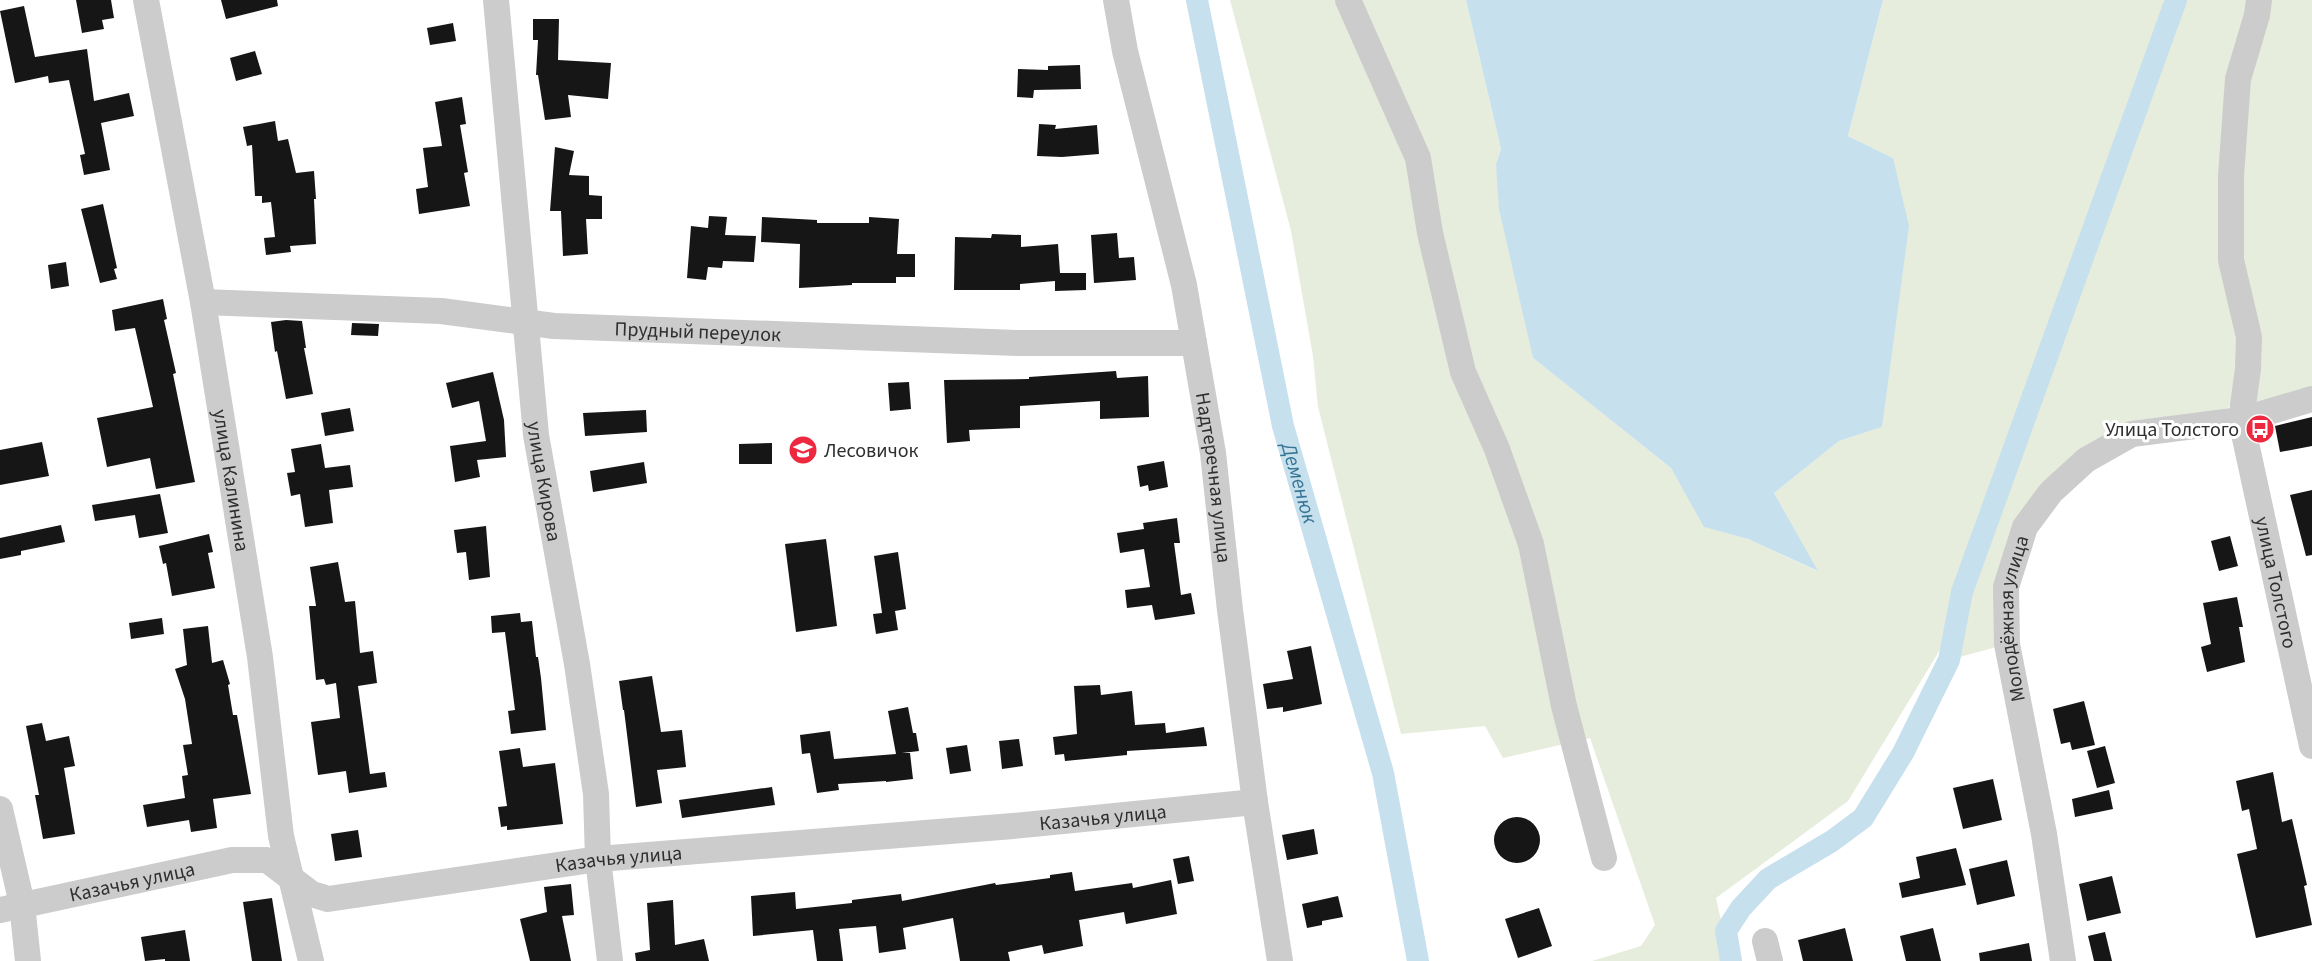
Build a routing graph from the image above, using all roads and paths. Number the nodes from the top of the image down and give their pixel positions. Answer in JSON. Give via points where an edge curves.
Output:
{"nodes":[{"id":1,"x":146,"y":0,"type":"edge"},
{"id":2,"x":496,"y":0,"type":"edge"},
{"id":3,"x":1116,"y":0,"type":"edge"},
{"id":4,"x":1348,"y":0,"type":"edge"},
{"id":5,"x":2259,"y":0,"type":"edge"},
{"id":6,"x":203,"y":302,"type":"junction"},
{"id":7,"x":525,"y":321,"type":"junction"},
{"id":8,"x":1194,"y":343,"type":"junction"},
{"id":9,"x":2312,"y":399,"type":"edge"},
{"id":10,"x":2241,"y":420,"type":"junction"},
{"id":11,"x":2312,"y":746,"type":"edge"},
{"id":12,"x":1255,"y":802,"type":"junction"},
{"id":13,"x":0,"y":809,"type":"edge"},
{"id":14,"x":1604,"y":858,"type":"dead end"},
{"id":15,"x":598,"y":859,"type":"junction"},
{"id":16,"x":292,"y":881,"type":"junction"},
{"id":17,"x":11,"y":907,"type":"edge"},
{"id":18,"x":28,"y":961,"type":"edge"},
{"id":19,"x":310,"y":961,"type":"edge"},
{"id":20,"x":610,"y":961,"type":"edge"},
{"id":21,"x":1280,"y":961,"type":"edge"},
{"id":22,"x":2063,"y":961,"type":"edge"}],
"edges":[{"from":1,"to":6,"type":"street","name":"улица Калинина"},
{"from":2,"to":7,"type":"street","name":"улица Кирова"},
{"from":3,"to":8,"type":"street","name":"Надтеречная улица","via":[[1125,51],[1184,285]]},
{"from":4,"to":14,"type":"street","via":[[1418,158],[1430,233],[1464,372],[1497,448],[1531,544],[1563,706]]},
{"from":5,"to":10,"type":"street","via":[[2238,79],[2231,176],[2231,260],[2249,337]]},
{"from":6,"to":7,"type":"street","name":"Прудный переулок","via":[[441,311]]},
{"from":6,"to":16,"type":"street","name":"улица Калинина","via":[[260,657],[281,836]]},
{"from":7,"to":8,"type":"street","name":"Прудный переулок","via":[[554,326],[1018,343]]},
{"from":7,"to":15,"type":"street","name":"улица Кирова","via":[[536,435],[597,794]]},
{"from":8,"to":12,"type":"street","name":"Надтеречная улица","via":[[1213,453]]},
{"from":9,"to":10,"type":"street","name":"Молодёжная улица"},
{"from":10,"to":11,"type":"street","name":"улица Толстого"},
{"from":10,"to":22,"type":"street","name":"Молодёжная улица","via":[[2132,434],[2086,460],[2051,492],[2025,527],[2006,587],[2007,644],[2044,834]]},
{"from":12,"to":15,"type":"street","name":"Казачья улица"},
{"from":12,"to":21,"type":"street","name":"Надтеречная улица"},
{"from":13,"to":17,"type":"street"},
{"from":15,"to":16,"type":"street","name":"Казачья улица","via":[[346,898],[328,899],[312,894]]},
{"from":15,"to":20,"type":"street","name":"улица Кирова"},
{"from":16,"to":17,"type":"street","name":"Казачья улица","via":[[267,860],[232,860]]},
{"from":16,"to":19,"type":"street","name":"улица Калинина"},
{"from":17,"to":18,"type":"street"}]}
